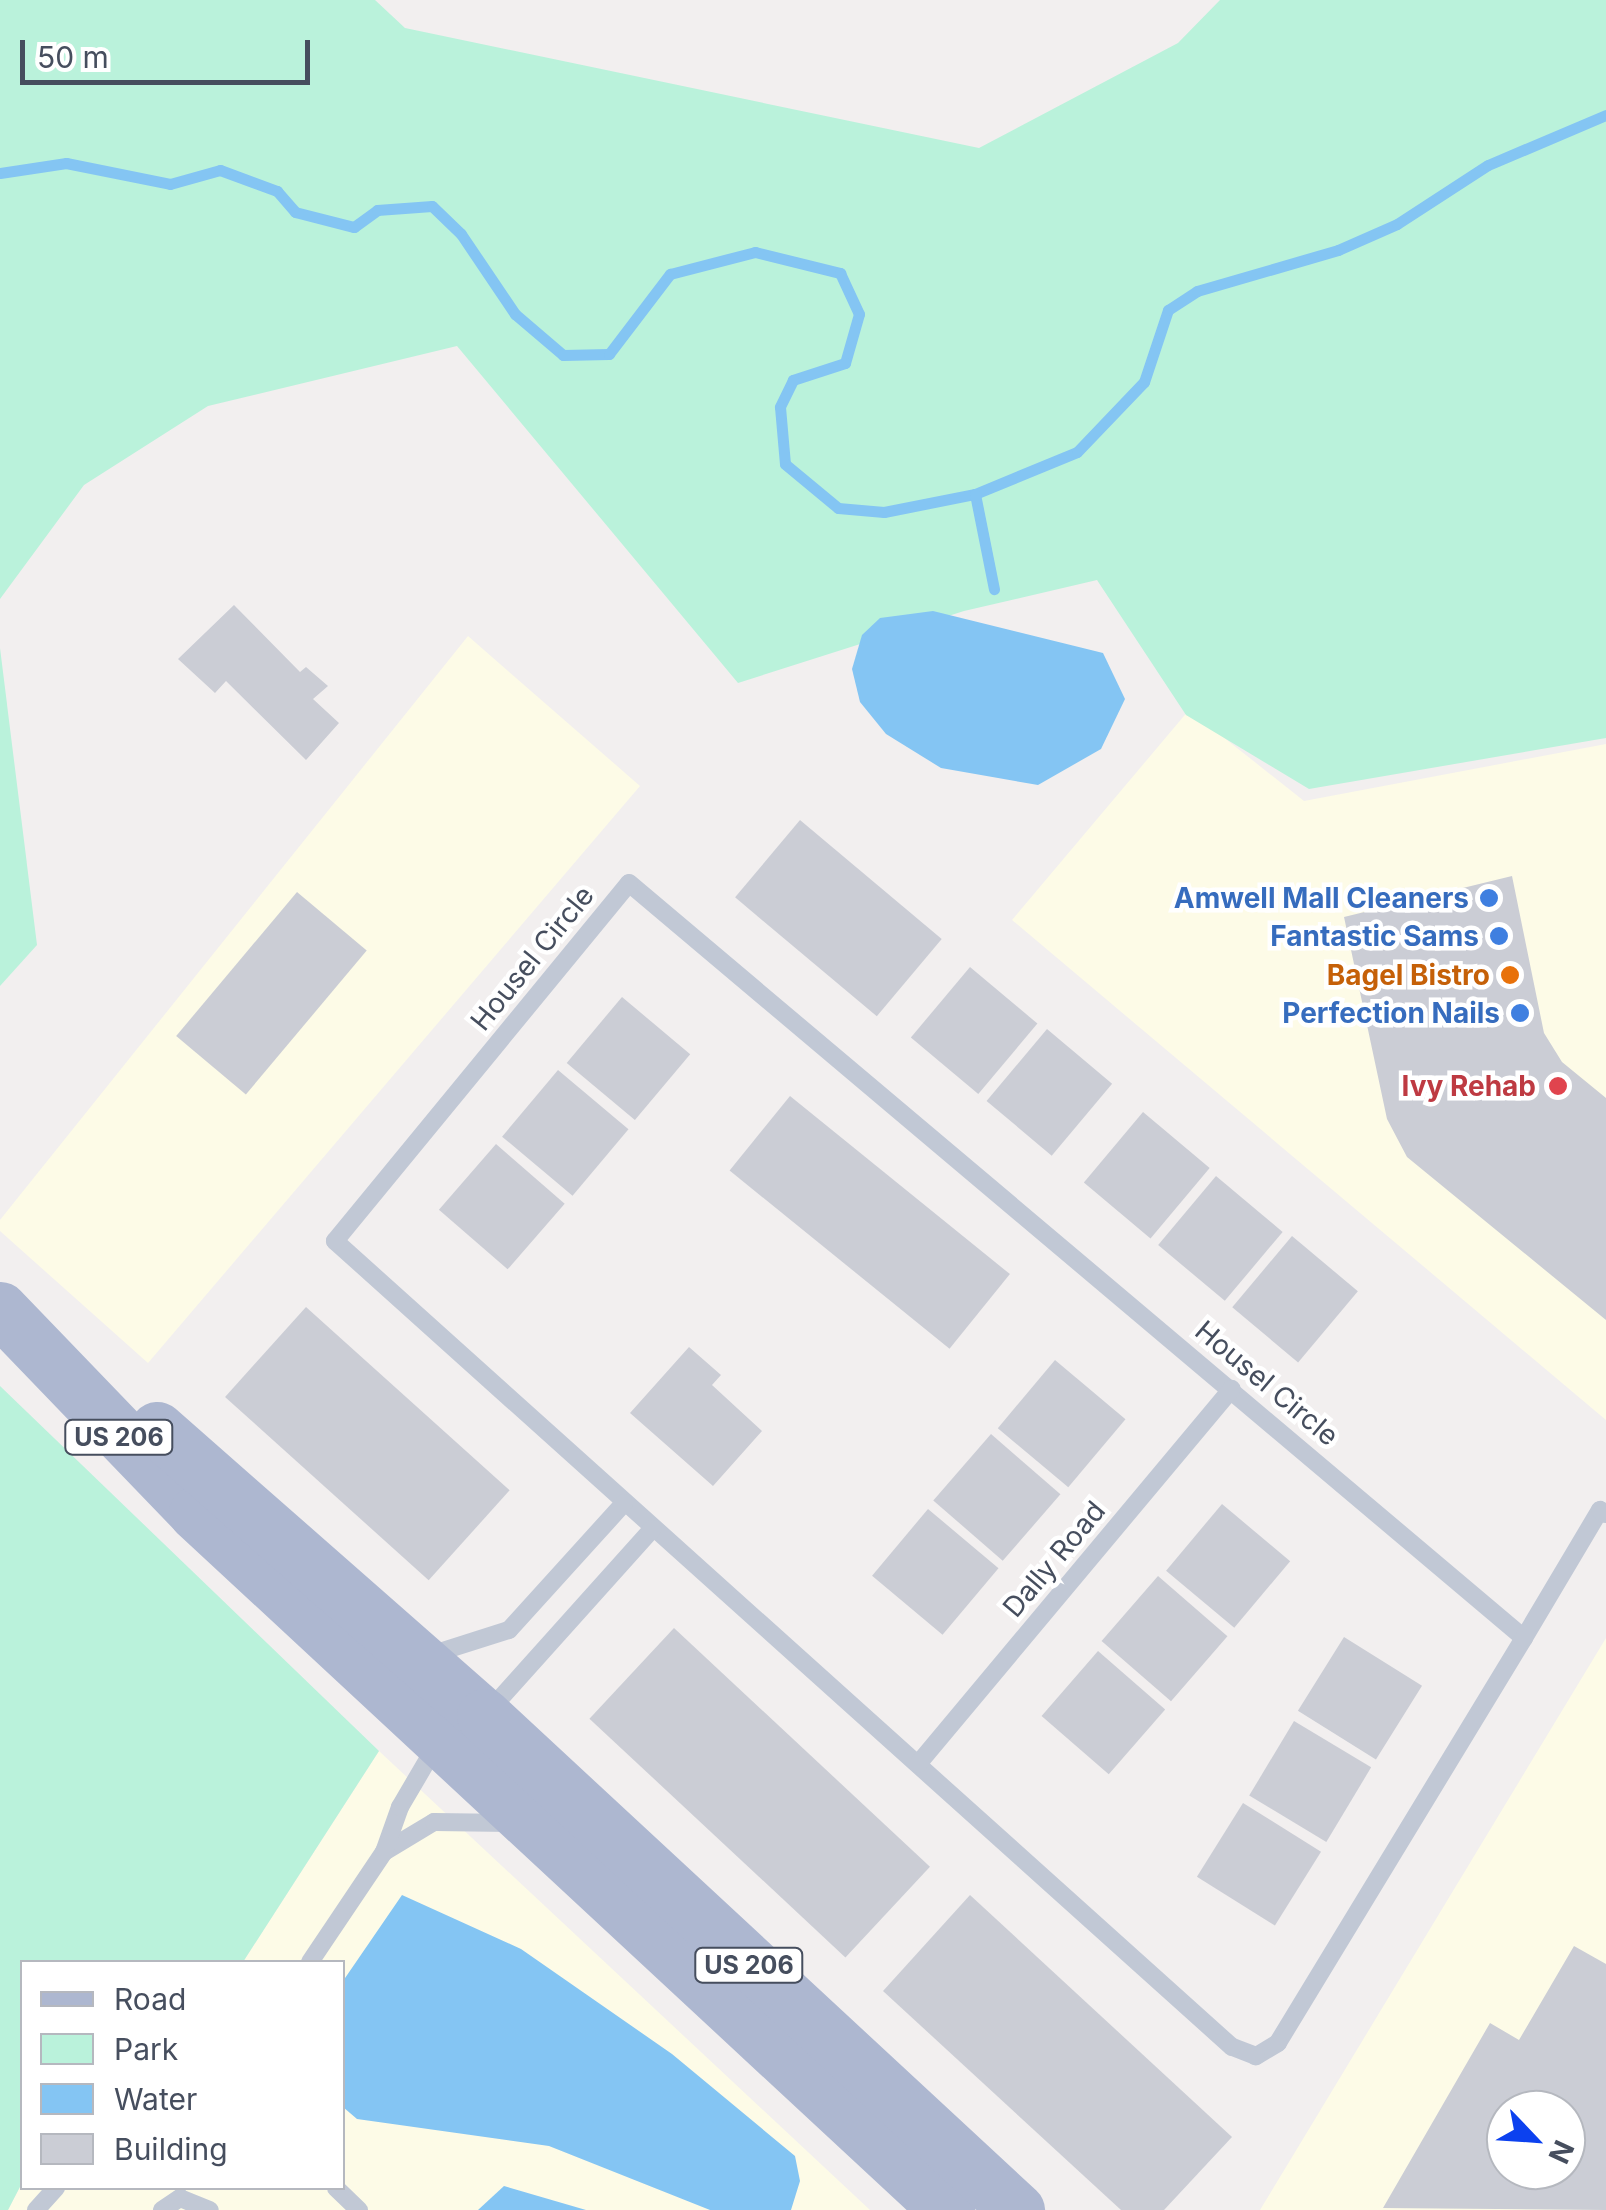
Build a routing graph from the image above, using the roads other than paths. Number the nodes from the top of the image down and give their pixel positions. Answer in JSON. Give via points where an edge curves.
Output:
{"nodes":[{"id":1,"x":0,"y":1309,"type":"edge"},
{"id":2,"x":50,"y":1354,"type":"junction"},
{"id":3,"x":1232,"y":1389,"type":"junction"},
{"id":4,"x":624,"y":1504,"type":"junction"},
{"id":5,"x":1606,"y":1514,"type":"edge"},
{"id":6,"x":652,"y":1529,"type":"junction"},
{"id":7,"x":1524,"y":1638,"type":"junction"},
{"id":8,"x":419,"y":1657,"type":"junction"},
{"id":9,"x":464,"y":1726,"type":"junction"},
{"id":10,"x":918,"y":1764,"type":"junction"},
{"id":11,"x":538,"y":1826,"type":"junction"},
{"id":12,"x":384,"y":1852,"type":"junction"},
{"id":13,"x":311,"y":1960,"type":"edge"},
{"id":14,"x":54,"y":2190,"type":"edge"},
{"id":15,"x":338,"y":2190,"type":"edge"},
{"id":16,"x":36,"y":2210,"type":"edge"},
{"id":17,"x":162,"y":2210,"type":"edge"},
{"id":18,"x":210,"y":2210,"type":"edge"},
{"id":19,"x":359,"y":2210,"type":"edge"},
{"id":20,"x":947,"y":2210,"type":"edge"},
{"id":21,"x":1017,"y":2210,"type":"edge"}],
"edges":[{"from":1,"to":2,"type":"main road","number":"US 206"},
{"from":2,"to":8,"type":"main road","number":"US 206","via":[[120,1398]]},
{"from":2,"to":9,"type":"main road","number":"US 206","via":[[169,1486]]},
{"from":3,"to":4,"type":"lane","name":"Housel Circle","via":[[630,883],[335,1241]]},
{"from":3,"to":7,"type":"lane","name":"Housel Circle"},
{"from":3,"to":10,"type":"lane","name":"Dally Road"},
{"from":4,"to":6,"type":"lane","name":"Housel Circle"},
{"from":4,"to":8,"type":"lane","via":[[509,1630]]},
{"from":5,"to":7,"type":"lane","via":[[1600,1510]]},
{"from":6,"to":9,"type":"lane"},
{"from":6,"to":10,"type":"lane","name":"Housel Circle"},
{"from":7,"to":10,"type":"lane","name":"Housel Circle","via":[[1278,2043],[1256,2056],[1232,2047]]},
{"from":8,"to":9,"type":"main road","number":"US 206"},
{"from":9,"to":11,"type":"main road","number":"US 206"},
{"from":9,"to":12,"type":"lane","via":[[400,1807]]},
{"from":9,"to":21,"type":"main road","number":"US 206"},
{"from":11,"to":12,"type":"lane","via":[[434,1822]]},
{"from":11,"to":20,"type":"main road","number":"US 206"},
{"from":12,"to":13,"type":"lane"},
{"from":14,"to":16,"type":"lane"},
{"from":15,"to":19,"type":"lane"},
{"from":17,"to":18,"type":"lane","via":[[180,2198]]}]}
